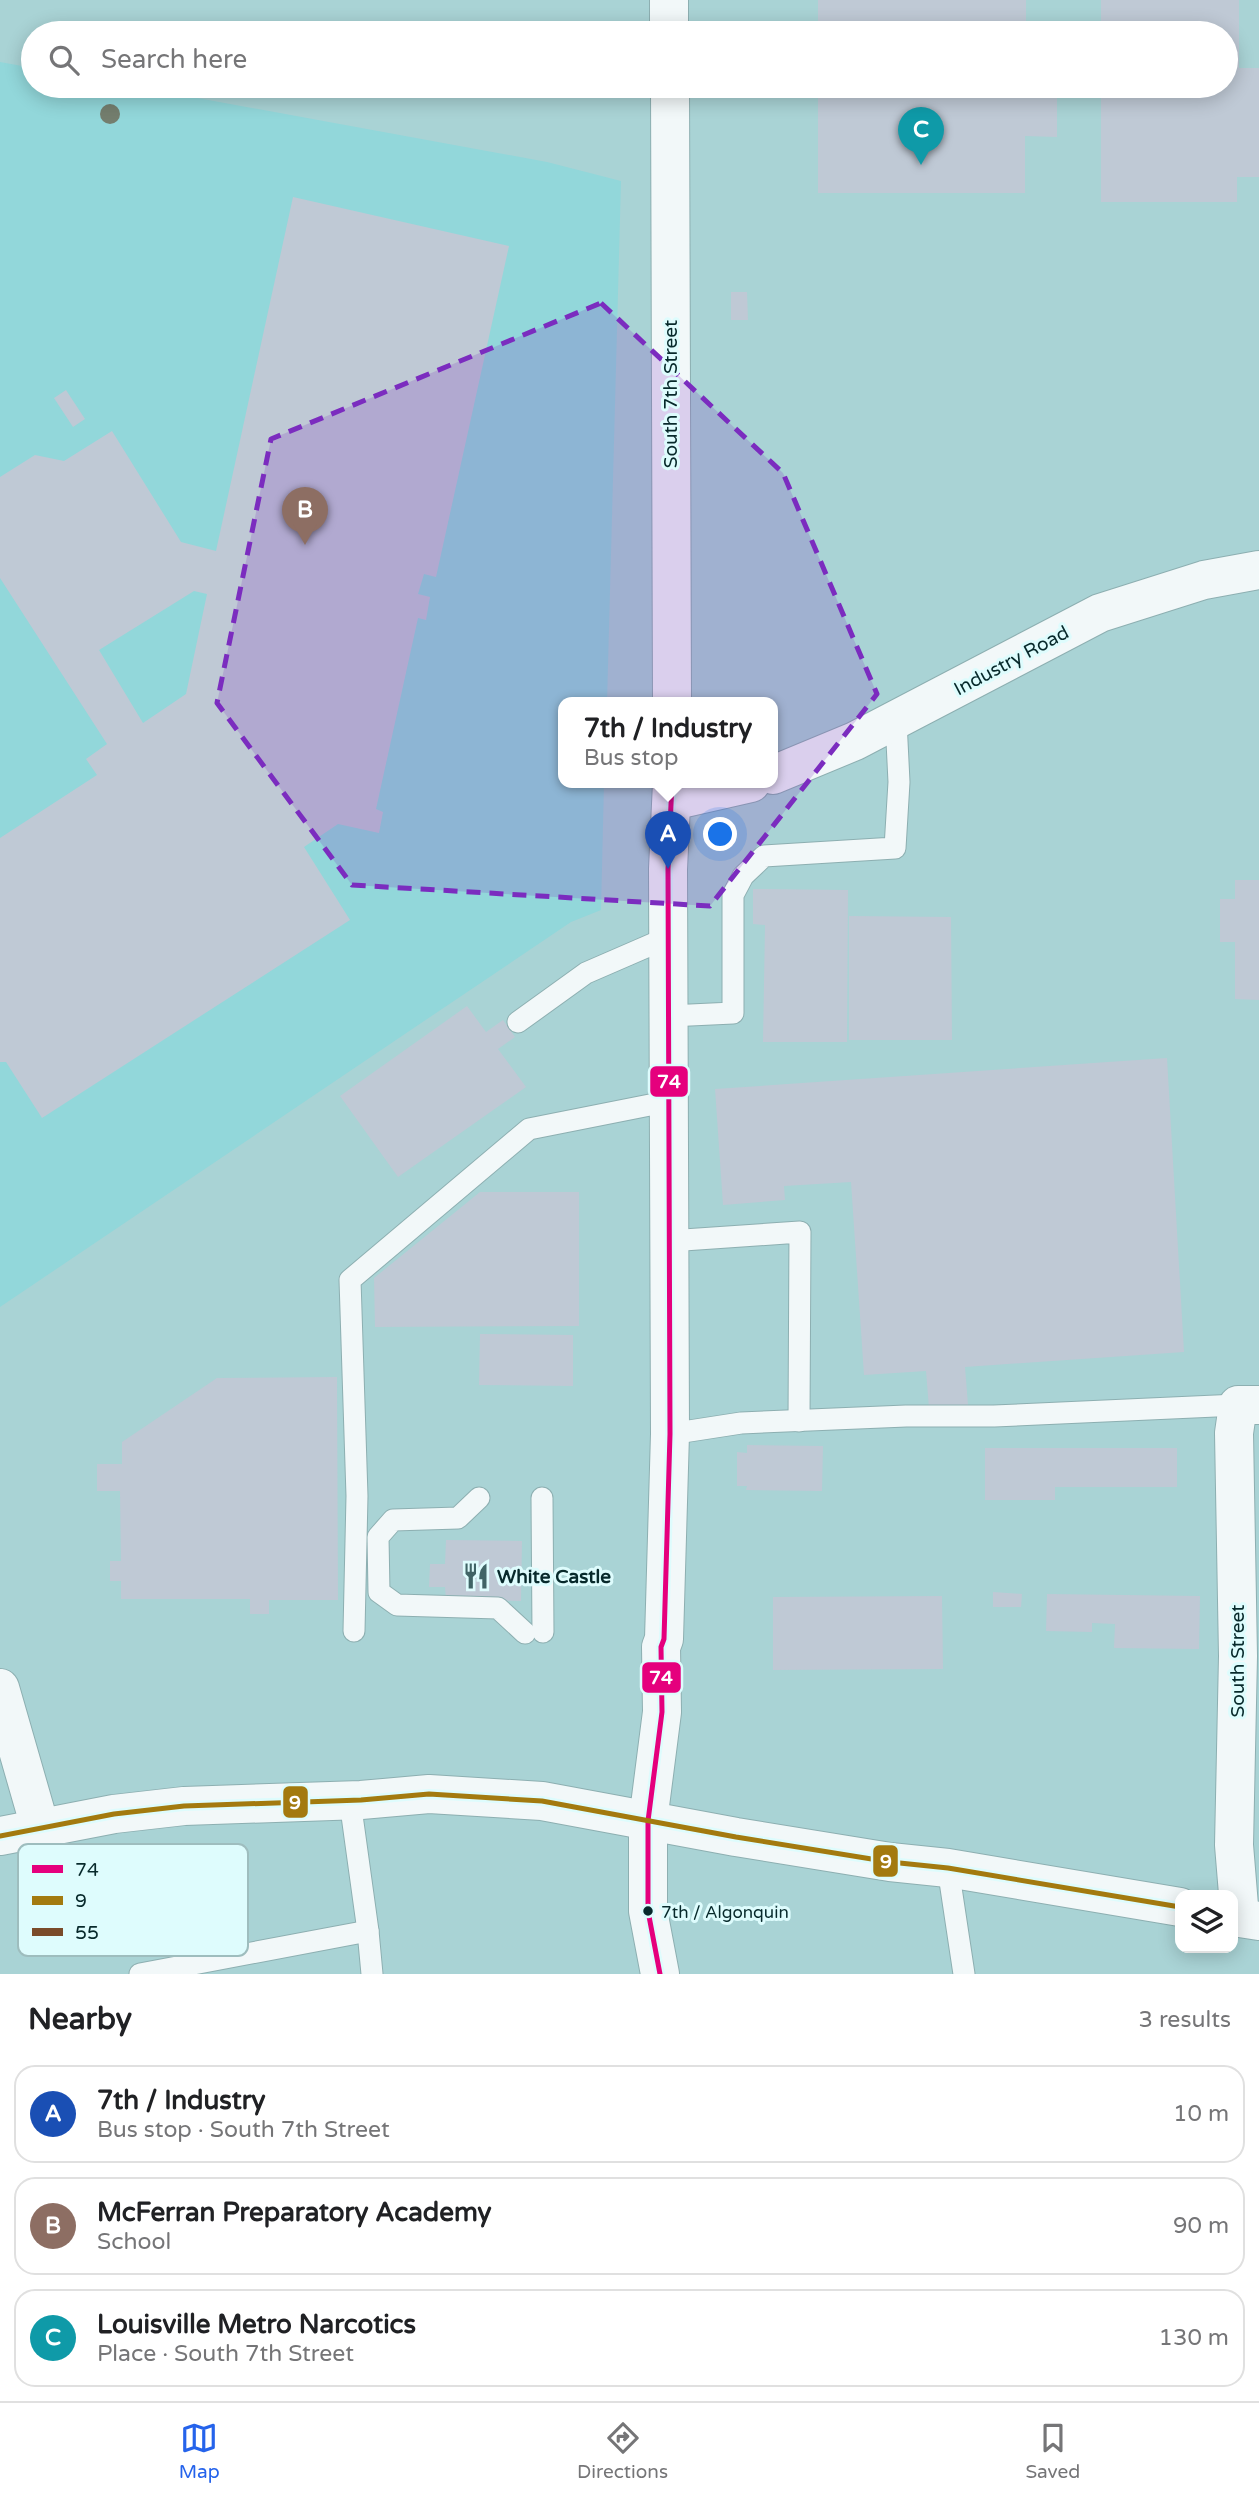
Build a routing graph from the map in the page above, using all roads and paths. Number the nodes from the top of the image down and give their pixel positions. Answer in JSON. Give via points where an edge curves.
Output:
{"nodes":[{"id":1,"x":669,"y":0,"type":"edge"},
{"id":2,"x":669,"y":21,"type":"edge"},
{"id":3,"x":670,"y":98,"type":"edge"},
{"id":4,"x":1259,"y":570,"type":"edge"},
{"id":5,"x":672,"y":697,"type":"edge"},
{"id":6,"x":895,"y":721,"type":"junction"},
{"id":7,"x":778,"y":773,"type":"edge"},
{"id":8,"x":707,"y":788,"type":"edge"},
{"id":9,"x":672,"y":792,"type":"edge"},
{"id":10,"x":669,"y":937,"type":"junction"},
{"id":11,"x":670,"y":1016,"type":"junction"},
{"id":12,"x":518,"y":1022,"type":"dead end"},
{"id":13,"x":670,"y":1101,"type":"junction"},
{"id":14,"x":669,"y":1241,"type":"junction"},
{"id":15,"x":1249,"y":1405,"type":"edge"},
{"id":16,"x":799,"y":1421,"type":"junction"},
{"id":17,"x":670,"y":1434,"type":"junction"},
{"id":18,"x":479,"y":1498,"type":"dead end"},
{"id":19,"x":542,"y":1498,"type":"dead end"},
{"id":20,"x":354,"y":1631,"type":"dead end"},
{"id":21,"x":0,"y":1688,"type":"edge"},
{"id":22,"x":350,"y":1801,"type":"junction"},
{"id":23,"x":648,"y":1822,"type":"junction"},
{"id":24,"x":40,"y":1827,"type":"junction"},
{"id":25,"x":0,"y":1836,"type":"edge"},
{"id":26,"x":948,"y":1868,"type":"junction"},
{"id":27,"x":1175,"y":1906,"type":"edge"},
{"id":28,"x":1244,"y":1919,"type":"edge"},
{"id":29,"x":368,"y":1931,"type":"junction"},
{"id":30,"x":248,"y":1954,"type":"edge"},
{"id":31,"x":236,"y":1956,"type":"edge"},
{"id":32,"x":141,"y":1974,"type":"edge"},
{"id":33,"x":372,"y":1974,"type":"edge"},
{"id":34,"x":660,"y":1974,"type":"edge"},
{"id":35,"x":964,"y":1974,"type":"edge"}],
"edges":[{"from":1,"to":2,"type":"main road"},
{"from":3,"to":5,"type":"main road","name":"South 7th Street"},
{"from":4,"to":6,"type":"main road","name":"Industry Road","via":[[1204,580],[1100,613]]},
{"from":6,"to":7,"type":"main road","name":"Industry Road"},
{"from":6,"to":11,"type":"lane","via":[[900,782],[895,848],[764,856],[743,876],[733,895],[733,1013]]},
{"from":8,"to":9,"type":"main road"},
{"from":9,"to":10,"type":"main road"},
{"from":10,"to":11,"type":"main road"},
{"from":10,"to":12,"type":"lane","via":[[586,974]]},
{"from":11,"to":13,"type":"main road"},
{"from":13,"to":14,"type":"main road"},
{"from":13,"to":20,"type":"lane","via":[[528,1129],[350,1280],[357,1496]]},
{"from":14,"to":16,"type":"lane","via":[[800,1232]]},
{"from":14,"to":17,"type":"main road"},
{"from":15,"to":16,"type":"lane"},
{"from":15,"to":28,"type":"main road","name":"South Street","via":[[1234,1433],[1238,1656],[1234,1845]]},
{"from":16,"to":17,"type":"lane","via":[[741,1423]]},
{"from":17,"to":23,"type":"main road","via":[[662,1712]]},
{"from":18,"to":19,"type":"lane","via":[[458,1518],[393,1520],[378,1537],[379,1592],[397,1605],[499,1608],[534,1632]]},
{"from":21,"to":24,"type":"main road"},
{"from":22,"to":23,"type":"main road","via":[[429,1794],[529,1801]]},
{"from":22,"to":24,"type":"main road","via":[[184,1806]]},
{"from":22,"to":29,"type":"lane"},
{"from":23,"to":26,"type":"main road"},
{"from":23,"to":34,"type":"main road","via":[[648,1911]]},
{"from":24,"to":25,"type":"main road"},
{"from":26,"to":27,"type":"main road"},
{"from":26,"to":35,"type":"lane"},
{"from":29,"to":30,"type":"lane"},
{"from":29,"to":33,"type":"lane"},
{"from":31,"to":32,"type":"lane"}]}
